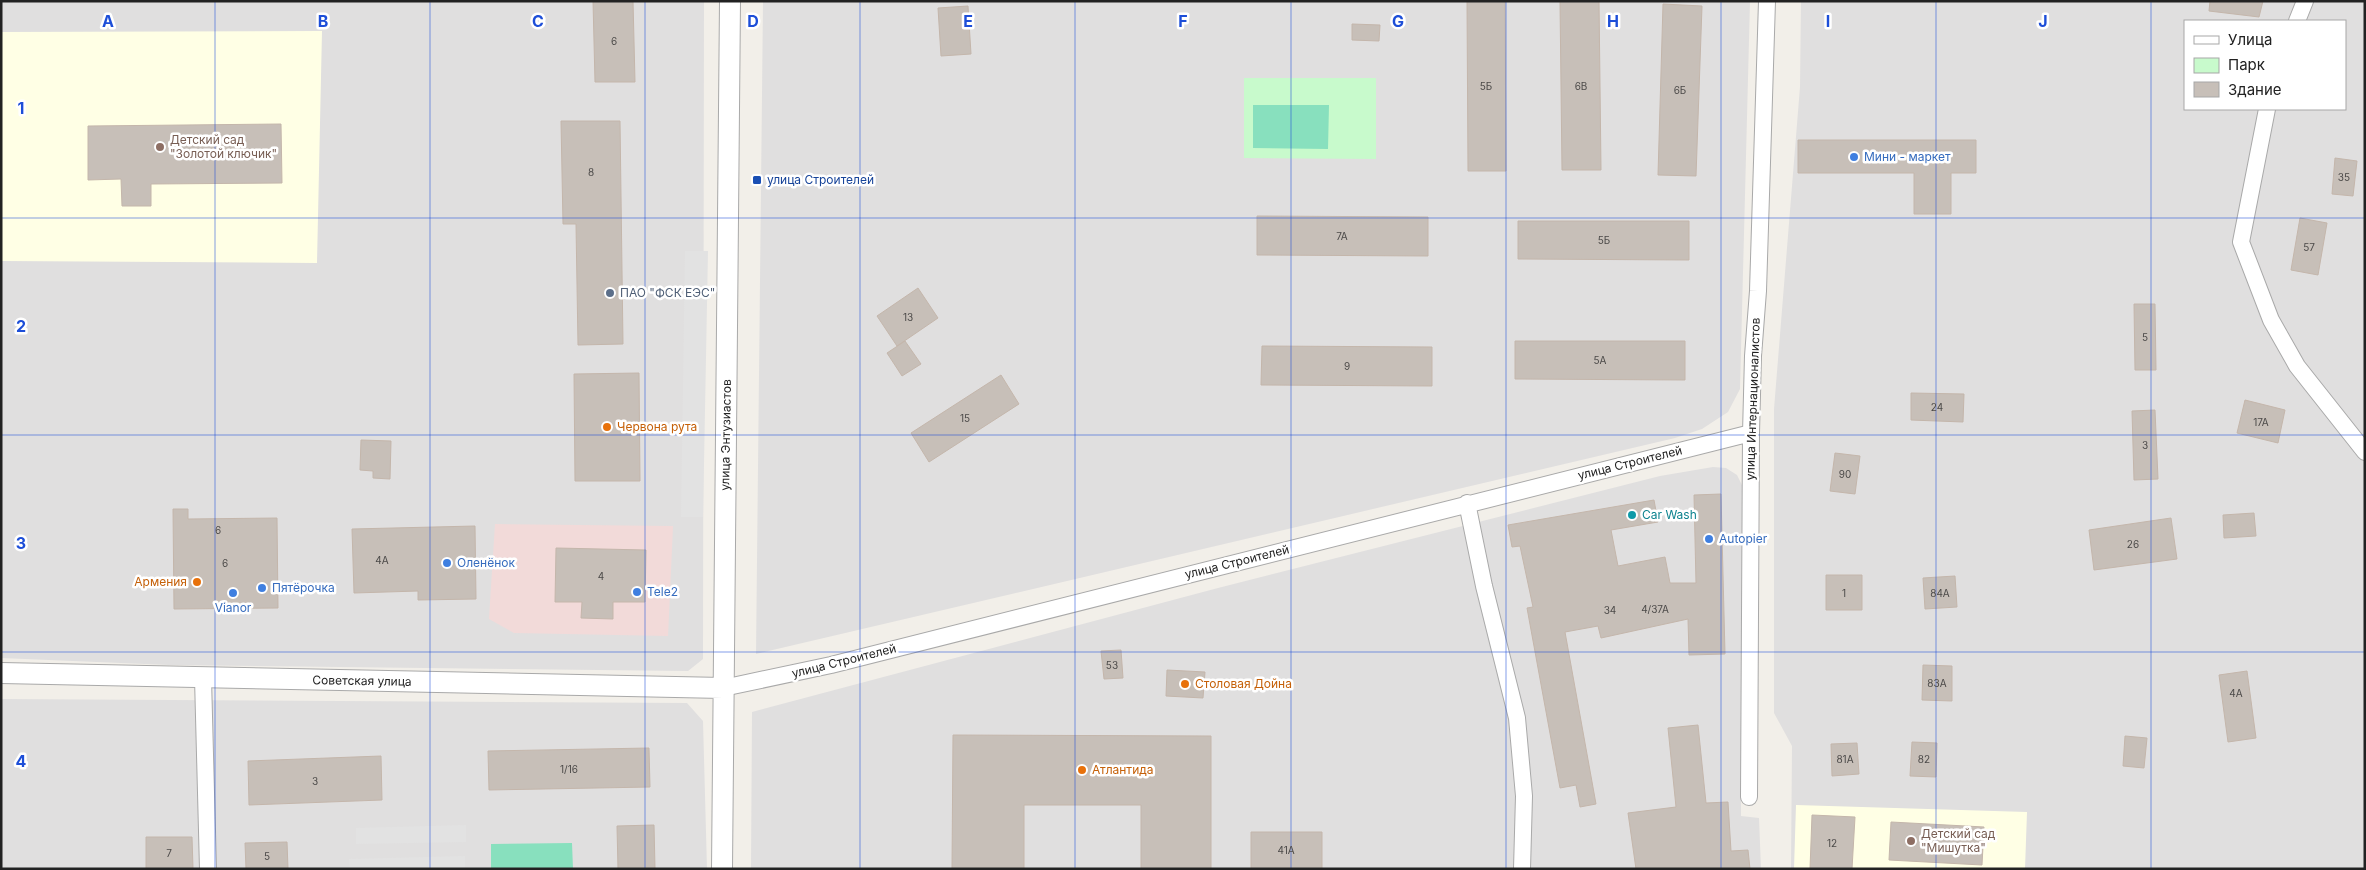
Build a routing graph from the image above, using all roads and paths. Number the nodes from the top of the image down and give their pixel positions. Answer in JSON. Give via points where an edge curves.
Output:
{"nodes":[{"id":1,"x":730,"y":1,"type":"edge"},
{"id":2,"x":1767,"y":1,"type":"edge"},
{"id":3,"x":2305,"y":1,"type":"edge"},
{"id":4,"x":2297,"y":20,"type":"edge"},
{"id":5,"x":2267,"y":110,"type":"edge"},
{"id":6,"x":1750,"y":433,"type":"junction"},
{"id":7,"x":2365,"y":452,"type":"edge"},
{"id":8,"x":1467,"y":503,"type":"junction"},
{"id":9,"x":1,"y":673,"type":"edge"},
{"id":10,"x":203,"y":678,"type":"junction"},
{"id":11,"x":723,"y":688,"type":"junction"},
{"id":12,"x":1748,"y":797,"type":"dead end"},
{"id":13,"x":208,"y":869,"type":"edge"},
{"id":14,"x":722,"y":869,"type":"edge"},
{"id":15,"x":1522,"y":869,"type":"edge"}],
"edges":[{"from":1,"to":11,"type":"street","name":"улица Энтузиастов"},
{"from":2,"to":6,"type":"street","name":"улица Интернационалистов"},
{"from":3,"to":4,"type":"street"},
{"from":5,"to":7,"type":"street","via":[[2241,242],[2271,320],[2297,366]]},
{"from":6,"to":8,"type":"street","name":"улица Строителей"},
{"from":6,"to":12,"type":"street","name":"улица Интернационалистов"},
{"from":8,"to":11,"type":"street","name":"улица Строителей","via":[[840,662]]},
{"from":8,"to":15,"type":"street","via":[[1517,718],[1524,796]]},
{"from":9,"to":10,"type":"street","name":"Советская улица"},
{"from":10,"to":11,"type":"street","name":"Советская улица"},
{"from":10,"to":13,"type":"street"},
{"from":11,"to":14,"type":"street","name":"улица Энтузиастов"}]}
